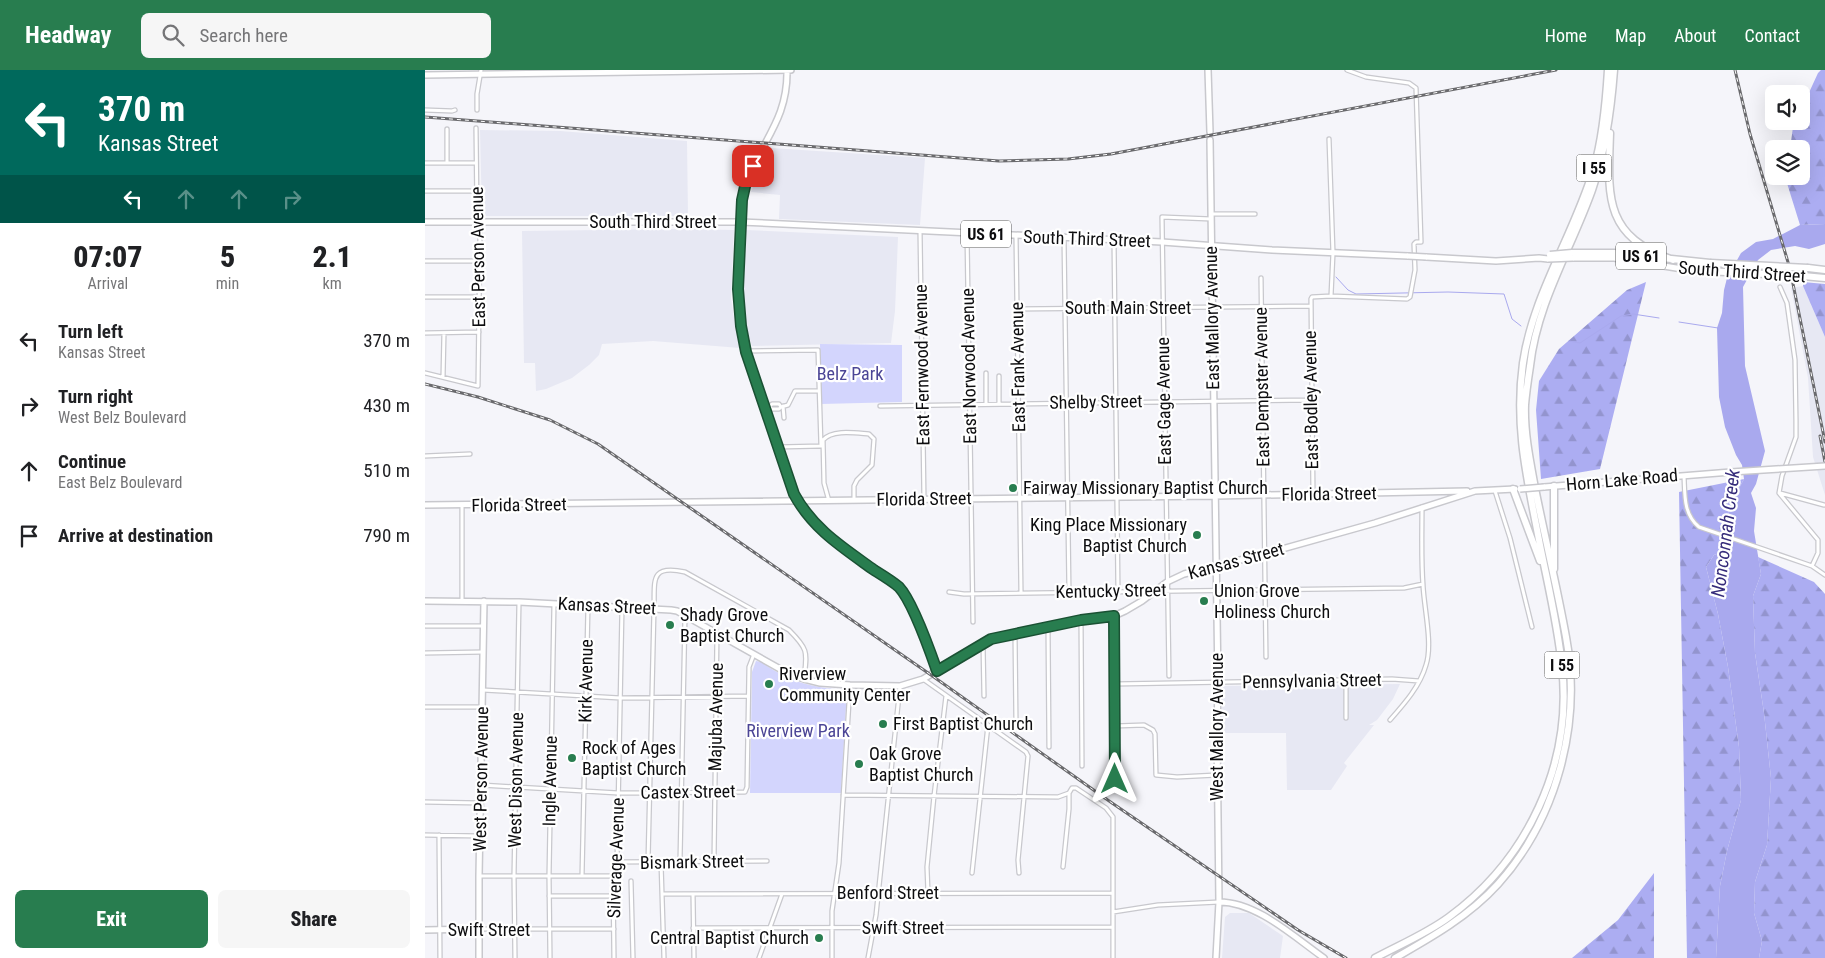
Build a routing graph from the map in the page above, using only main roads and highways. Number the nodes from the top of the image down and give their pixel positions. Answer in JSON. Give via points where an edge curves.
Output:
{"nodes":[{"id":1,"x":787,"y":70,"type":"edge"},
{"id":2,"x":791,"y":70,"type":"edge"},
{"id":3,"x":1208,"y":70,"type":"edge"},
{"id":4,"x":1608,"y":70,"type":"edge"},
{"id":5,"x":1614,"y":70,"type":"edge"},
{"id":6,"x":646,"y":71,"type":"edge"},
{"id":7,"x":481,"y":72,"type":"edge"},
{"id":8,"x":425,"y":75,"type":"edge"},
{"id":9,"x":1611,"y":110,"type":"junction"},
{"id":10,"x":1210,"y":132,"type":"dead end"},
{"id":11,"x":1210,"y":140,"type":"dead end"},
{"id":12,"x":425,"y":222,"type":"edge"},
{"id":13,"x":741,"y":222,"type":"junction"},
{"id":14,"x":1211,"y":246,"type":"junction"},
{"id":15,"x":1573,"y":256,"type":"junction"},
{"id":16,"x":1549,"y":257,"type":"joint"},
{"id":17,"x":1673,"y":260,"type":"junction"},
{"id":18,"x":1825,"y":270,"type":"edge"},
{"id":19,"x":1695,"y":271,"type":"joint"},
{"id":20,"x":1825,"y":278,"type":"edge"},
{"id":21,"x":1825,"y":466,"type":"edge"},
{"id":22,"x":1553,"y":486,"type":"junction"},
{"id":23,"x":1517,"y":489,"type":"junction"},
{"id":24,"x":1475,"y":491,"type":"junction"},
{"id":25,"x":1422,"y":493,"type":"junction"},
{"id":26,"x":1215,"y":496,"type":"junction"},
{"id":27,"x":799,"y":502,"type":"junction"},
{"id":28,"x":1435,"y":502,"type":"junction"},
{"id":29,"x":425,"y":505,"type":"edge"},
{"id":30,"x":1215,"y":567,"type":"junction"},
{"id":31,"x":1552,"y":587,"type":"junction"},
{"id":32,"x":425,"y":601,"type":"edge"},
{"id":33,"x":484,"y":601,"type":"junction"},
{"id":34,"x":937,"y":671,"type":"junction"},
{"id":35,"x":1219,"y":902,"type":"junction"},
{"id":36,"x":425,"y":930,"type":"edge"},
{"id":37,"x":479,"y":930,"type":"junction"},
{"id":38,"x":479,"y":958,"type":"edge"},
{"id":39,"x":1216,"y":958,"type":"edge"},
{"id":40,"x":1324,"y":958,"type":"edge"},
{"id":41,"x":1375,"y":958,"type":"edge"},
{"id":42,"x":1395,"y":958,"type":"edge"}],
"edges":[{"from":1,"to":2,"type":"main road"},
{"from":1,"to":6,"type":"main road"},
{"from":1,"to":13,"type":"main road","via":[[783,107],[746,182]]},
{"from":3,"to":10,"type":"main road"},
{"from":4,"to":31,"type":"highway","number":"I 55","via":[[1594,169],[1541,298],[1523,363],[1520,399],[1523,460]]},
{"from":5,"to":9,"type":"highway","number":"I 55"},
{"from":6,"to":7,"type":"main road"},
{"from":7,"to":8,"type":"main road"},
{"from":9,"to":17,"type":"highway","via":[[1608,180],[1616,217],[1636,242]]},
{"from":9,"to":31,"type":"highway","number":"I 55","via":[[1591,191],[1547,296],[1530,362],[1525,405],[1528,445]]},
{"from":11,"to":14,"type":"main road","name":"East Mallory Avenue"},
{"from":12,"to":13,"type":"main road","name":"South Third Street","number":"US 61"},
{"from":13,"to":14,"type":"main road","name":"South Third Street","number":"US 61"},
{"from":13,"to":27,"type":"main road","via":[[738,289],[746,352]]},
{"from":14,"to":16,"type":"main road","name":"South Third Street","number":"US 61","bridge":true,"via":[[1496,260]]},
{"from":14,"to":26,"type":"main road","name":"East Mallory Avenue"},
{"from":15,"to":16,"type":"highway","name":"South Third Street","number":"US 61","bridge":true},
{"from":15,"to":17,"type":"highway","name":"South Third Street","number":"US 61","via":[[1614,253]]},
{"from":15,"to":19,"type":"main road","name":"South Third Street","number":"US 61","via":[[1614,258]]},
{"from":17,"to":18,"type":"highway","name":"South Third Street","number":"US 61","bridge":true},
{"from":19,"to":20,"type":"highway","name":"South Third Street","number":"US 61","bridge":true},
{"from":21,"to":22,"type":"main road","name":"Horn Lake Road","bridge":true},
{"from":22,"to":23,"type":"main road","name":"Horn Lake Road","bridge":true},
{"from":22,"to":31,"type":"highway"},
{"from":23,"to":24,"type":"main road","name":"Kansas Street"},
{"from":23,"to":31,"type":"highway"},
{"from":24,"to":25,"type":"main road","name":"Florida Street"},
{"from":24,"to":28,"type":"main road","name":"Kansas Street"},
{"from":25,"to":26,"type":"main road","name":"Florida Street"},
{"from":25,"to":28,"type":"main road"},
{"from":26,"to":27,"type":"main road","name":"Florida Street"},
{"from":26,"to":30,"type":"main road","name":"West Mallory Avenue"},
{"from":27,"to":29,"type":"main road","name":"Florida Street"},
{"from":27,"to":34,"type":"main road","via":[[824,533],[899,588],[908,600]]},
{"from":28,"to":30,"type":"main road","name":"Kansas Street","via":[[1375,523]]},
{"from":30,"to":34,"type":"main road","name":"Kansas Street","via":[[1184,574],[1167,582],[1135,606],[1114,616],[1015,633],[983,643]]},
{"from":30,"to":35,"type":"main road","name":"West Mallory Avenue"},
{"from":31,"to":41,"type":"highway","number":"I 55","via":[[1562,667],[1563,707],[1553,770],[1541,803],[1513,853],[1470,900],[1427,931]]},
{"from":31,"to":42,"type":"highway","number":"I 55","via":[[1567,638],[1571,674],[1566,743],[1547,809],[1520,856],[1475,906],[1446,929]]},
{"from":32,"to":33,"type":"main road","name":"Kansas Street"},
{"from":33,"to":34,"type":"main road","name":"Kansas Street","via":[[671,610],[717,632],[789,674],[820,683],[900,686]]},
{"from":33,"to":37,"type":"main road","name":"West Person Avenue"},
{"from":35,"to":39,"type":"main road","name":"West Mallory Avenue"},
{"from":35,"to":40,"type":"main road","via":[[1246,906]]},
{"from":36,"to":37,"type":"main road","name":"Swift Street"},
{"from":37,"to":38,"type":"main road","name":"West Person Avenue"}]}
